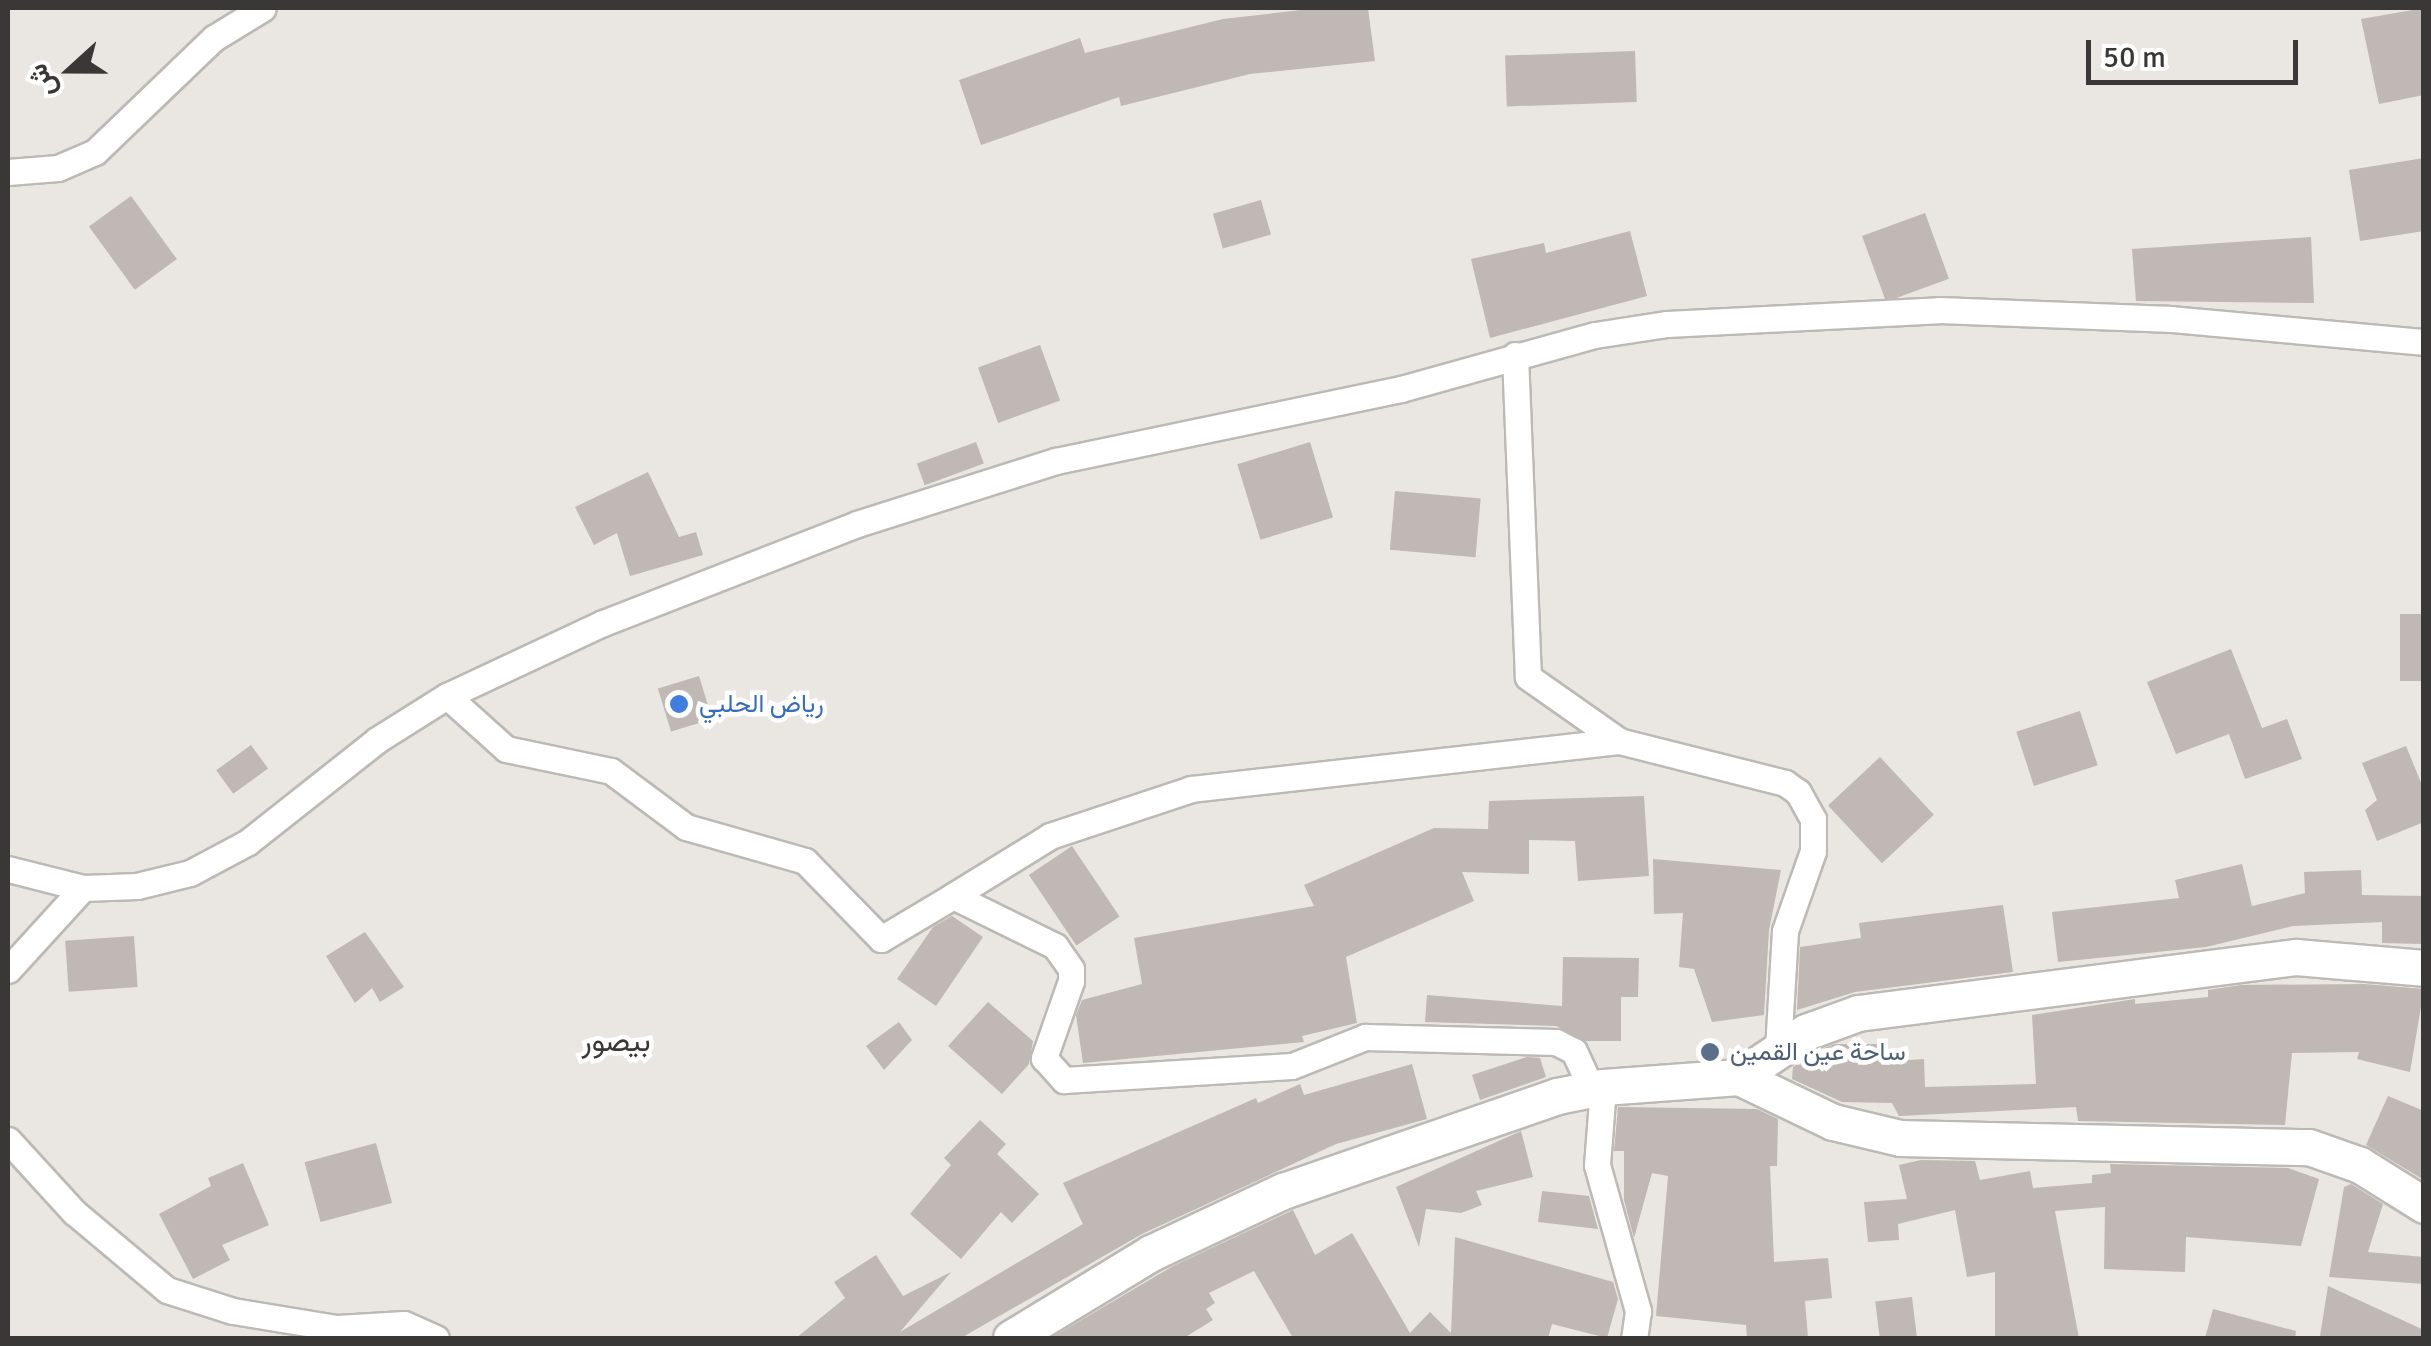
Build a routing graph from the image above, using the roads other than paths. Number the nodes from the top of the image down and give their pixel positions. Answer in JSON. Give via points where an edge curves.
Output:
{"nodes":[{"id":1,"x":263,"y":8,"type":"edge"},
{"id":2,"x":8,"y":172,"type":"edge"},
{"id":3,"x":2424,"y":342,"type":"edge"},
{"id":4,"x":1515,"y":354,"type":"junction"},
{"id":5,"x":447,"y":696,"type":"junction"},
{"id":6,"x":1619,"y":741,"type":"junction"},
{"id":7,"x":8,"y":869,"type":"edge"},
{"id":8,"x":83,"y":888,"type":"junction"},
{"id":9,"x":953,"y":896,"type":"junction"},
{"id":10,"x":2424,"y":968,"type":"edge"},
{"id":11,"x":8,"y":970,"type":"edge"},
{"id":12,"x":1778,"y":1048,"type":"junction"},
{"id":13,"x":1739,"y":1077,"type":"junction"},
{"id":14,"x":1597,"y":1087,"type":"junction"},
{"id":15,"x":8,"y":1140,"type":"edge"},
{"id":16,"x":2424,"y":1205,"type":"edge"},
{"id":17,"x":436,"y":1338,"type":"edge"},
{"id":18,"x":1012,"y":1338,"type":"edge"},
{"id":19,"x":1634,"y":1338,"type":"edge"}],
"edges":[{"from":1,"to":2,"type":"street","via":[[214,38],[95,152],[58,168]]},
{"from":3,"to":4,"type":"street","via":[[2076,313],[1885,310],[1666,324]]},
{"from":4,"to":5,"type":"street","via":[[1401,388],[1145,439],[904,507],[602,624]]},
{"from":4,"to":6,"type":"street","via":[[1525,670],[1544,694]]},
{"from":5,"to":8,"type":"street","via":[[376,740],[300,805],[219,860],[164,882]]},
{"from":5,"to":9,"type":"street","via":[[506,749],[611,771],[686,827],[805,861],[881,939]]},
{"from":6,"to":9,"type":"street","via":[[1191,789],[1050,836]]},
{"from":6,"to":12,"type":"street","via":[[1766,776],[1798,792],[1808,806],[1813,851],[1785,931]]},
{"from":7,"to":8,"type":"street"},
{"from":8,"to":11,"type":"street"},
{"from":9,"to":14,"type":"street","via":[[1065,956],[1071,980],[1044,1047],[1048,1067],[1064,1080],[1292,1066],[1365,1037],[1556,1042],[1574,1051]]},
{"from":10,"to":12,"type":"street","via":[[2296,956],[1858,1013]]},
{"from":12,"to":13,"type":"street"},
{"from":13,"to":14,"type":"street"},
{"from":13,"to":16,"type":"street","via":[[1832,1122],[1900,1138],[2309,1147],[2336,1153]]},
{"from":14,"to":18,"type":"street","via":[[1283,1191],[1151,1253]]},
{"from":14,"to":19,"type":"street","via":[[1597,1166],[1638,1311]]},
{"from":15,"to":17,"type":"street","via":[[74,1212],[167,1290],[233,1311],[337,1328],[388,1322]]}]}
